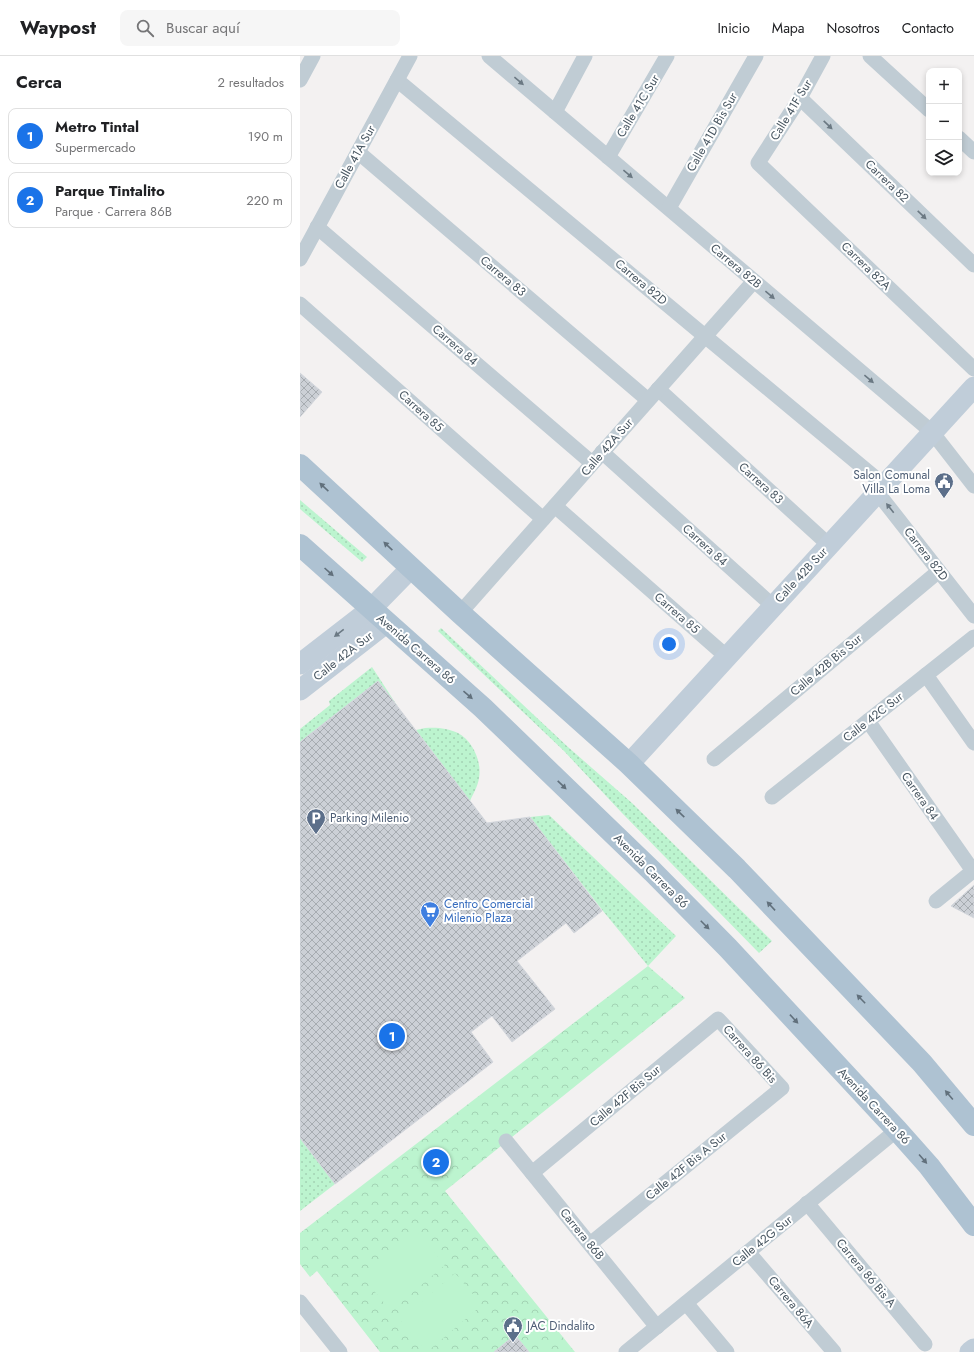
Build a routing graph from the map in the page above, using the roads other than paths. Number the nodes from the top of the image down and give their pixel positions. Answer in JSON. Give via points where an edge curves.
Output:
{"nodes":[{"id":1,"x":313,"y":56,"type":"edge"},
{"id":2,"x":410,"y":56,"type":"edge"},
{"id":3,"x":585,"y":56,"type":"edge"},
{"id":4,"x":668,"y":56,"type":"edge"},
{"id":5,"x":756,"y":56,"type":"edge"},
{"id":6,"x":822,"y":56,"type":"edge"},
{"id":7,"x":870,"y":56,"type":"edge"},
{"id":8,"x":493,"y":57,"type":"edge"},
{"id":9,"x":300,"y":80,"type":"edge"},
{"id":10,"x":398,"y":80,"type":"junction"},
{"id":11,"x":800,"y":98,"type":"junction"},
{"id":12,"x":926,"y":107,"type":"edge"},
{"id":13,"x":555,"y":112,"type":"junction"},
{"id":14,"x":961,"y":140,"type":"edge"},
{"id":15,"x":358,"y":152,"type":"junction"},
{"id":16,"x":974,"y":152,"type":"edge"},
{"id":17,"x":608,"y":157,"type":"junction"},
{"id":18,"x":758,"y":163,"type":"joint"},
{"id":19,"x":669,"y":208,"type":"junction"},
{"id":20,"x":317,"y":227,"type":"junction"},
{"id":21,"x":300,"y":259,"type":"edge"},
{"id":22,"x":974,"y":265,"type":"edge"},
{"id":23,"x":754,"y":281,"type":"junction"},
{"id":24,"x":300,"y":304,"type":"edge"},
{"id":25,"x":705,"y":336,"type":"junction"},
{"id":26,"x":974,"y":369,"type":"edge"},
{"id":27,"x":974,"y":387,"type":"edge"},
{"id":28,"x":653,"y":394,"type":"junction"},
{"id":29,"x":932,"y":432,"type":"junction"},
{"id":30,"x":597,"y":458,"type":"junction"},
{"id":31,"x":300,"y":465,"type":"edge"},
{"id":32,"x":974,"y":486,"type":"edge"},
{"id":33,"x":881,"y":488,"type":"junction"},
{"id":34,"x":555,"y":506,"type":"junction"},
{"id":35,"x":543,"y":519,"type":"junction"},
{"id":36,"x":300,"y":545,"type":"edge"},
{"id":37,"x":829,"y":545,"type":"junction"},
{"id":38,"x":411,"y":568,"type":"junction"},
{"id":39,"x":939,"y":571,"type":"junction"},
{"id":40,"x":773,"y":606,"type":"junction"},
{"id":41,"x":460,"y":613,"type":"junction"},
{"id":42,"x":378,"y":616,"type":"junction"},
{"id":43,"x":974,"y":616,"type":"edge"},
{"id":44,"x":974,"y":637,"type":"edge"},
{"id":45,"x":727,"y":657,"type":"junction"},
{"id":46,"x":300,"y":664,"type":"edge"},
{"id":47,"x":926,"y":675,"type":"junction"},
{"id":48,"x":300,"y":690,"type":"edge"},
{"id":49,"x":868,"y":721,"type":"junction"},
{"id":50,"x":974,"y":743,"type":"edge"},
{"id":51,"x":714,"y":759,"type":"dead end"},
{"id":52,"x":629,"y":764,"type":"junction"},
{"id":53,"x":772,"y":797,"type":"dead end"},
{"id":54,"x":973,"y":871,"type":"edge"},
{"id":55,"x":936,"y":901,"type":"dead end"},
{"id":56,"x":718,"y":1019,"type":"joint"},
{"id":57,"x":782,"y":1088,"type":"joint"},
{"id":58,"x":974,"y":1125,"type":"edge"},
{"id":59,"x":897,"y":1130,"type":"junction"},
{"id":60,"x":506,"y":1141,"type":"dead end"},
{"id":61,"x":532,"y":1173,"type":"junction"},
{"id":62,"x":807,"y":1203,"type":"junction"},
{"id":63,"x":974,"y":1225,"type":"edge"},
{"id":64,"x":590,"y":1244,"type":"junction"},
{"id":65,"x":748,"y":1252,"type":"junction"},
{"id":66,"x":300,"y":1302,"type":"edge"},
{"id":67,"x":686,"y":1303,"type":"junction"},
{"id":68,"x":657,"y":1327,"type":"junction"},
{"id":69,"x":925,"y":1344,"type":"dead end"},
{"id":70,"x":974,"y":1349,"type":"edge"},
{"id":71,"x":340,"y":1352,"type":"edge"},
{"id":72,"x":626,"y":1352,"type":"edge"},
{"id":73,"x":727,"y":1352,"type":"edge"},
{"id":74,"x":834,"y":1352,"type":"edge"},
{"id":75,"x":970,"y":1352,"type":"edge"}],
"edges":[{"from":1,"to":9,"type":"street"},
{"from":2,"to":10,"type":"street","name":"Calle 41A Sur"},
{"from":3,"to":13,"type":"street"},
{"from":4,"to":17,"type":"street","name":"Calle 41C Sur"},
{"from":5,"to":19,"type":"street","name":"Calle 41D Bis Sur"},
{"from":6,"to":11,"type":"street","name":"Calle 41F Sur"},
{"from":7,"to":12,"type":"street"},
{"from":8,"to":13,"type":"street","name":"Carrera 82B","one_way":true},
{"from":10,"to":15,"type":"street","name":"Calle 41A Sur"},
{"from":10,"to":25,"type":"street","name":"Carrera 82D"},
{"from":11,"to":18,"type":"street","name":"Calle 41F Sur"},
{"from":11,"to":22,"type":"street","name":"Carrera 82","one_way":true},
{"from":13,"to":17,"type":"street","name":"Carrera 82B"},
{"from":14,"to":16,"type":"street"},
{"from":15,"to":20,"type":"street","name":"Calle 41A Sur"},
{"from":15,"to":28,"type":"street","name":"Carrera 83"},
{"from":17,"to":19,"type":"street","name":"Carrera 82B","one_way":true},
{"from":18,"to":26,"type":"street","name":"Carrera 82A"},
{"from":19,"to":23,"type":"street","name":"Carrera 82B"},
{"from":20,"to":21,"type":"street","name":"Calle 41A Sur"},
{"from":20,"to":30,"type":"street","name":"Carrera 84"},
{"from":23,"to":25,"type":"street","name":"Calle 42A Sur"},
{"from":23,"to":29,"type":"street","name":"Carrera 82B","one_way":true},
{"from":24,"to":35,"type":"street","name":"Carrera 85"},
{"from":25,"to":28,"type":"street","name":"Calle 42A Sur"},
{"from":25,"to":33,"type":"street","name":"Carrera 82D"},
{"from":27,"to":29,"type":"street","name":"Calle 42B Sur"},
{"from":28,"to":30,"type":"street","name":"Calle 42A Sur"},
{"from":28,"to":37,"type":"street","name":"Carrera 83"},
{"from":29,"to":32,"type":"street","name":"Carrera 82B"},
{"from":29,"to":33,"type":"street","name":"Calle 42B Sur"},
{"from":30,"to":34,"type":"street","name":"Calle 42A Sur"},
{"from":30,"to":40,"type":"street","name":"Carrera 84"},
{"from":38,"to":31,"type":"main road","one_way":true},
{"from":33,"to":37,"type":"street","name":"Calle 42B Sur"},
{"from":39,"to":33,"type":"street","name":"Carrera 82D","one_way":true},
{"from":34,"to":35,"type":"street","name":"Calle 42A Sur"},
{"from":34,"to":45,"type":"street","name":"Carrera 85"},
{"from":35,"to":41,"type":"street","name":"Calle 42A Sur"},
{"from":36,"to":42,"type":"main road","name":"Avenida Carrera 86","one_way":true},
{"from":37,"to":40,"type":"street","name":"Calle 42B Sur"},
{"from":38,"to":41,"type":"main road"},
{"from":38,"to":42,"type":"street","name":"Calle 42A Sur"},
{"from":39,"to":43,"type":"street","name":"Carrera 82D"},
{"from":39,"to":51,"type":"street","name":"Calle 42B Bis Sur"},
{"from":40,"to":45,"type":"street","name":"Calle 42B Sur"},
{"from":41,"to":52,"type":"main road"},
{"from":42,"to":46,"type":"street","name":"Calle 42A Sur","one_way":true},
{"from":42,"to":48,"type":"street","name":"Calle 42A Sur"},
{"from":42,"to":59,"type":"main road","name":"Avenida Carrera 86","one_way":true,"via":[[483,708],[653,872],[728,948]]},
{"from":44,"to":47,"type":"street","name":"Calle 42C Sur"},
{"from":45,"to":52,"type":"street","name":"Calle 42B Sur"},
{"from":47,"to":49,"type":"street","name":"Calle 42C Sur"},
{"from":47,"to":50,"type":"street"},
{"from":49,"to":53,"type":"street","name":"Calle 42C Sur"},
{"from":49,"to":54,"type":"street","name":"Carrera 84"},
{"from":58,"to":52,"type":"main road","one_way":true,"via":[[922,1063],[875,1013],[737,869]]},
{"from":54,"to":55,"type":"street"},
{"from":56,"to":57,"type":"street","name":"Carrera 86 Bis"},
{"from":56,"to":61,"type":"street","name":"Calle 42F Bis Sur"},
{"from":57,"to":64,"type":"street","name":"Calle 42F Bis A Sur"},
{"from":59,"to":62,"type":"street","name":"Calle 42G Sur"},
{"from":59,"to":63,"type":"main road","name":"Avenida Carrera 86","one_way":true,"via":[[929,1166]]},
{"from":60,"to":61,"type":"street","name":"Carrera 86B"},
{"from":61,"to":64,"type":"street","name":"Carrera 86B"},
{"from":62,"to":65,"type":"street","name":"Calle 42G Sur"},
{"from":62,"to":69,"type":"street","name":"Carrera 86 Bis A"},
{"from":64,"to":68,"type":"street","name":"Carrera 86B"},
{"from":65,"to":67,"type":"street","name":"Calle 42G Sur"},
{"from":65,"to":74,"type":"street","name":"Carrera 86A"},
{"from":66,"to":71,"type":"street"},
{"from":67,"to":68,"type":"street","name":"Calle 42G Sur"},
{"from":67,"to":73,"type":"street"},
{"from":68,"to":72,"type":"street","name":"Calle 42G Sur"},
{"from":70,"to":75,"type":"street"}]}
